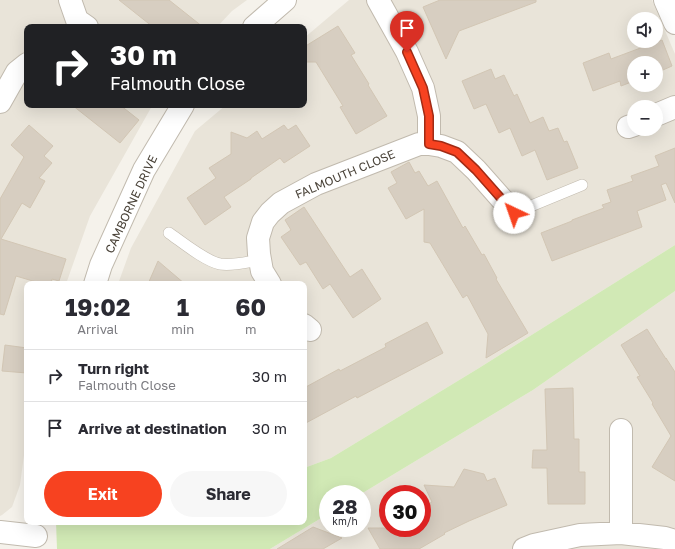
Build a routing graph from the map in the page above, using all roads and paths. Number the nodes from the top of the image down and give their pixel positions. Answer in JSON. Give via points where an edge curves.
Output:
{"nodes":[{"id":1,"x":70,"y":0,"type":"edge"},
{"id":2,"x":285,"y":0,"type":"edge"},
{"id":3,"x":378,"y":0,"type":"edge"},
{"id":4,"x":666,"y":0,"type":"edge"},
{"id":5,"x":675,"y":23,"type":"edge"},
{"id":6,"x":78,"y":24,"type":"edge"},
{"id":7,"x":257,"y":24,"type":"edge"},
{"id":8,"x":24,"y":66,"type":"edge"},
{"id":9,"x":0,"y":102,"type":"edge"},
{"id":10,"x":675,"y":107,"type":"edge"},
{"id":11,"x":181,"y":108,"type":"edge"},
{"id":12,"x":663,"y":112,"type":"edge"},
{"id":13,"x":429,"y":144,"type":"junction"},
{"id":14,"x":582,"y":185,"type":"dead end"},
{"id":15,"x":514,"y":213,"type":"joint"},
{"id":16,"x":169,"y":233,"type":"dead end"},
{"id":17,"x":260,"y":260,"type":"junction"},
{"id":18,"x":96,"y":281,"type":"edge"},
{"id":19,"x":268,"y":281,"type":"edge"},
{"id":20,"x":621,"y":430,"type":"dead end"},
{"id":21,"x":0,"y":532,"type":"edge"},
{"id":22,"x":621,"y":533,"type":"junction"},
{"id":23,"x":37,"y":536,"type":"edge"},
{"id":24,"x":675,"y":541,"type":"edge"},
{"id":25,"x":524,"y":549,"type":"edge"}],
"edges":[{"from":1,"to":6,"type":"street"},
{"from":2,"to":7,"type":"street"},
{"from":3,"to":13,"type":"street","via":[[407,52],[423,88],[429,116]]},
{"from":4,"to":5,"type":"street"},
{"from":8,"to":9,"type":"street","via":[[17,72]]},
{"from":10,"to":12,"type":"street"},
{"from":11,"to":18,"type":"street","name":"CAMBORNE DRIVE","via":[[144,170]]},
{"from":13,"to":15,"type":"street","name":"FALMOUTH CLOSE","via":[[457,152]]},
{"from":13,"to":17,"type":"street","name":"FALMOUTH CLOSE","via":[[408,147],[323,182],[281,203],[263,222],[258,238]]},
{"from":14,"to":15,"type":"lane"},
{"from":16,"to":17,"type":"lane","via":[[212,261],[221,264]]},
{"from":17,"to":19,"type":"street","name":"FALMOUTH CLOSE","via":[[262,271]]},
{"from":20,"to":22,"type":"street"},
{"from":21,"to":23,"type":"street"},
{"from":22,"to":24,"type":"street"},
{"from":22,"to":25,"type":"street","via":[[580,535],[534,544]]}]}
